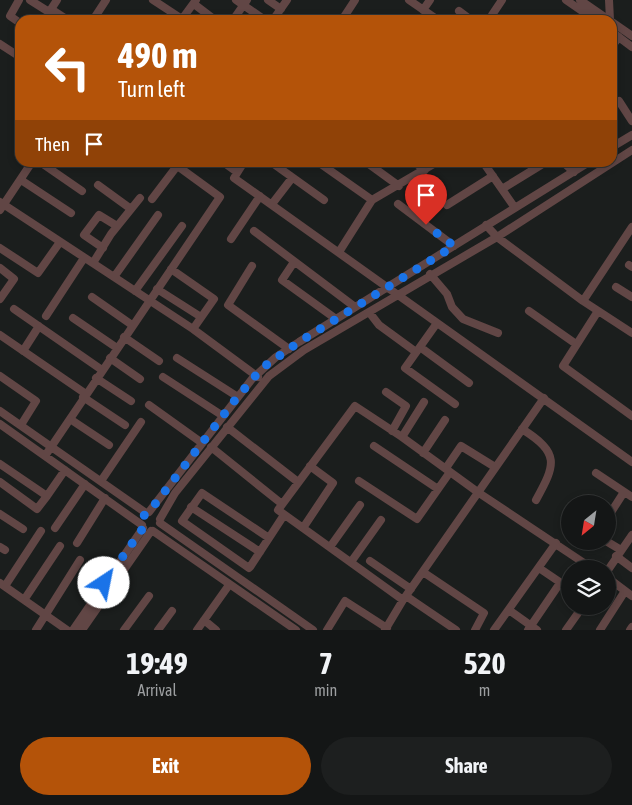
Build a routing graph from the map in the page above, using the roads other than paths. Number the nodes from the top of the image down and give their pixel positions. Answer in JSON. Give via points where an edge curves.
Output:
{"nodes":[{"id":1,"x":19,"y":0,"type":"edge"},
{"id":2,"x":30,"y":0,"type":"edge"},
{"id":3,"x":57,"y":0,"type":"edge"},
{"id":4,"x":106,"y":0,"type":"edge"},
{"id":5,"x":153,"y":0,"type":"edge"},
{"id":6,"x":236,"y":0,"type":"edge"},
{"id":7,"x":268,"y":0,"type":"edge"},
{"id":8,"x":287,"y":0,"type":"edge"},
{"id":9,"x":355,"y":0,"type":"edge"},
{"id":10,"x":409,"y":0,"type":"edge"},
{"id":11,"x":430,"y":0,"type":"edge"},
{"id":12,"x":502,"y":0,"type":"edge"},
{"id":13,"x":566,"y":0,"type":"edge"},
{"id":14,"x":580,"y":0,"type":"edge"},
{"id":15,"x":608,"y":0,"type":"edge"},
{"id":16,"x":195,"y":2,"type":"edge"},
{"id":17,"x":245,"y":3,"type":"edge"},
{"id":18,"x":281,"y":9,"type":"junction"},
{"id":19,"x":50,"y":10,"type":"junction"},
{"id":20,"x":423,"y":10,"type":"junction"},
{"id":21,"x":459,"y":11,"type":"dead end"},
{"id":22,"x":47,"y":15,"type":"edge"},
{"id":23,"x":59,"y":15,"type":"edge"},
{"id":24,"x":96,"y":15,"type":"edge"},
{"id":25,"x":174,"y":15,"type":"edge"},
{"id":26,"x":184,"y":15,"type":"edge"},
{"id":27,"x":209,"y":15,"type":"edge"},
{"id":28,"x":237,"y":15,"type":"edge"},
{"id":29,"x":258,"y":15,"type":"edge"},
{"id":30,"x":277,"y":15,"type":"edge"},
{"id":31,"x":345,"y":15,"type":"edge"},
{"id":32,"x":430,"y":15,"type":"edge"},
{"id":33,"x":464,"y":15,"type":"edge"},
{"id":34,"x":492,"y":15,"type":"dead end"},
{"id":35,"x":588,"y":15,"type":"edge"},
{"id":36,"x":601,"y":15,"type":"edge"},
{"id":37,"x":609,"y":15,"type":"edge"},
{"id":38,"x":15,"y":20,"type":"edge"},
{"id":39,"x":617,"y":26,"type":"edge"},
{"id":40,"x":617,"y":36,"type":"edge"},
{"id":41,"x":632,"y":36,"type":"edge"},
{"id":42,"x":0,"y":44,"type":"edge"},
{"id":43,"x":632,"y":47,"type":"edge"},
{"id":44,"x":15,"y":53,"type":"edge"},
{"id":45,"x":617,"y":102,"type":"edge"},
{"id":46,"x":632,"y":121,"type":"edge"},
{"id":47,"x":632,"y":135,"type":"edge"},
{"id":48,"x":617,"y":144,"type":"edge"},
{"id":49,"x":632,"y":150,"type":"edge"},
{"id":50,"x":617,"y":160,"type":"edge"},
{"id":51,"x":29,"y":167,"type":"edge"},
{"id":52,"x":47,"y":167,"type":"edge"},
{"id":53,"x":172,"y":167,"type":"edge"},
{"id":54,"x":178,"y":167,"type":"edge"},
{"id":55,"x":230,"y":167,"type":"edge"},
{"id":56,"x":241,"y":167,"type":"edge"},
{"id":57,"x":278,"y":167,"type":"edge"},
{"id":58,"x":324,"y":167,"type":"edge"},
{"id":59,"x":330,"y":167,"type":"edge"},
{"id":60,"x":373,"y":167,"type":"edge"},
{"id":61,"x":421,"y":167,"type":"edge"},
{"id":62,"x":430,"y":167,"type":"edge"},
{"id":63,"x":488,"y":167,"type":"edge"},
{"id":64,"x":538,"y":167,"type":"edge"},
{"id":65,"x":568,"y":167,"type":"edge"},
{"id":66,"x":581,"y":167,"type":"edge"},
{"id":67,"x":606,"y":167,"type":"edge"},
{"id":68,"x":328,"y":170,"type":"junction"},
{"id":69,"x":425,"y":170,"type":"junction"},
{"id":70,"x":238,"y":172,"type":"junction"},
{"id":71,"x":574,"y":172,"type":"junction"},
{"id":72,"x":493,"y":176,"type":"junction"},
{"id":73,"x":292,"y":178,"type":"junction"},
{"id":74,"x":21,"y":180,"type":"junction"},
{"id":75,"x":98,"y":185,"type":"dead end"},
{"id":76,"x":399,"y":186,"type":"junction"},
{"id":77,"x":502,"y":189,"type":"junction"},
{"id":78,"x":82,"y":191,"type":"dead end"},
{"id":79,"x":260,"y":196,"type":"junction"},
{"id":80,"x":140,"y":198,"type":"dead end"},
{"id":81,"x":152,"y":199,"type":"dead end"},
{"id":82,"x":324,"y":200,"type":"dead end"},
{"id":83,"x":372,"y":200,"type":"junction"},
{"id":84,"x":272,"y":204,"type":"junction"},
{"id":85,"x":398,"y":204,"type":"dead end"},
{"id":86,"x":447,"y":205,"type":"dead end"},
{"id":87,"x":1,"y":206,"type":"edge"},
{"id":88,"x":515,"y":208,"type":"junction"},
{"id":89,"x":132,"y":209,"type":"junction"},
{"id":90,"x":71,"y":213,"type":"dead end"},
{"id":91,"x":158,"y":215,"type":"dead end"},
{"id":92,"x":486,"y":225,"type":"junction"},
{"id":93,"x":117,"y":226,"type":"junction"},
{"id":94,"x":182,"y":226,"type":"dead end"},
{"id":95,"x":632,"y":227,"type":"edge"},
{"id":96,"x":254,"y":231,"type":"dead end"},
{"id":97,"x":497,"y":237,"type":"junction"},
{"id":98,"x":231,"y":239,"type":"dead end"},
{"id":99,"x":60,"y":242,"type":"junction"},
{"id":100,"x":454,"y":246,"type":"junction"},
{"id":101,"x":0,"y":248,"type":"edge"},
{"id":102,"x":102,"y":248,"type":"junction"},
{"id":103,"x":339,"y":252,"type":"junction"},
{"id":104,"x":84,"y":258,"type":"junction"},
{"id":105,"x":294,"y":262,"type":"junction"},
{"id":106,"x":93,"y":264,"type":"junction"},
{"id":107,"x":252,"y":266,"type":"dead end"},
{"id":108,"x":0,"y":268,"type":"edge"},
{"id":109,"x":171,"y":269,"type":"junction"},
{"id":110,"x":430,"y":274,"type":"junction"},
{"id":111,"x":114,"y":277,"type":"junction"},
{"id":112,"x":616,"y":287,"type":"dead end"},
{"id":113,"x":388,"y":288,"type":"junction"},
{"id":114,"x":157,"y":289,"type":"junction"},
{"id":115,"x":135,"y":291,"type":"junction"},
{"id":116,"x":397,"y":294,"type":"junction"},
{"id":117,"x":632,"y":297,"type":"edge"},
{"id":118,"x":92,"y":298,"type":"dead end"},
{"id":119,"x":0,"y":299,"type":"edge"},
{"id":120,"x":149,"y":300,"type":"junction"},
{"id":121,"x":582,"y":301,"type":"junction"},
{"id":122,"x":355,"y":307,"type":"junction"},
{"id":123,"x":14,"y":309,"type":"dead end"},
{"id":124,"x":529,"y":311,"type":"dead end"},
{"id":125,"x":598,"y":311,"type":"junction"},
{"id":126,"x":369,"y":312,"type":"junction"},
{"id":127,"x":46,"y":316,"type":"dead end"},
{"id":128,"x":201,"y":317,"type":"junction"},
{"id":129,"x":73,"y":318,"type":"dead end"},
{"id":130,"x":336,"y":319,"type":"junction"},
{"id":131,"x":437,"y":323,"type":"junction"},
{"id":132,"x":132,"y":325,"type":"junction"},
{"id":133,"x":39,"y":326,"type":"junction"},
{"id":134,"x":193,"y":329,"type":"junction"},
{"id":135,"x":498,"y":334,"type":"dead end"},
{"id":136,"x":632,"y":334,"type":"edge"},
{"id":137,"x":0,"y":335,"type":"edge"},
{"id":138,"x":124,"y":337,"type":"junction"},
{"id":139,"x":576,"y":344,"type":"junction"},
{"id":140,"x":117,"y":348,"type":"junction"},
{"id":141,"x":289,"y":349,"type":"junction"},
{"id":142,"x":418,"y":350,"type":"junction"},
{"id":143,"x":23,"y":351,"type":"junction"},
{"id":144,"x":110,"y":358,"type":"junction"},
{"id":145,"x":178,"y":358,"type":"dead end"},
{"id":146,"x":159,"y":361,"type":"dead end"},
{"id":147,"x":102,"y":370,"type":"junction"},
{"id":148,"x":256,"y":375,"type":"junction"},
{"id":149,"x":0,"y":376,"type":"edge"},
{"id":150,"x":163,"y":377,"type":"dead end"},
{"id":151,"x":96,"y":378,"type":"junction"},
{"id":152,"x":140,"y":380,"type":"dead end"},
{"id":153,"x":264,"y":381,"type":"junction"},
{"id":154,"x":469,"y":383,"type":"dead end"},
{"id":155,"x":386,"y":392,"type":"dead end"},
{"id":156,"x":84,"y":396,"type":"junction"},
{"id":157,"x":238,"y":397,"type":"junction"},
{"id":158,"x":544,"y":398,"type":"junction"},
{"id":159,"x":131,"y":401,"type":"dead end"},
{"id":160,"x":424,"y":402,"type":"dead end"},
{"id":161,"x":455,"y":404,"type":"dead end"},
{"id":162,"x":149,"y":405,"type":"dead end"},
{"id":163,"x":0,"y":410,"type":"edge"},
{"id":164,"x":223,"y":416,"type":"junction"},
{"id":165,"x":632,"y":416,"type":"edge"},
{"id":166,"x":70,"y":419,"type":"junction"},
{"id":167,"x":445,"y":420,"type":"dead end"},
{"id":168,"x":141,"y":422,"type":"dead end"},
{"id":169,"x":0,"y":424,"type":"edge"},
{"id":170,"x":21,"y":425,"type":"junction"},
{"id":171,"x":125,"y":425,"type":"dead end"},
{"id":172,"x":227,"y":427,"type":"junction"},
{"id":173,"x":522,"y":429,"type":"junction"},
{"id":174,"x":392,"y":430,"type":"junction"},
{"id":175,"x":402,"y":437,"type":"junction"},
{"id":176,"x":202,"y":443,"type":"junction"},
{"id":177,"x":109,"y":445,"type":"dead end"},
{"id":178,"x":52,"y":446,"type":"junction"},
{"id":179,"x":374,"y":446,"type":"dead end"},
{"id":180,"x":212,"y":447,"type":"junction"},
{"id":181,"x":423,"y":453,"type":"junction"},
{"id":182,"x":45,"y":456,"type":"junction"},
{"id":183,"x":632,"y":462,"type":"edge"},
{"id":184,"x":0,"y":464,"type":"edge"},
{"id":185,"x":310,"y":466,"type":"junction"},
{"id":186,"x":495,"y":467,"type":"junction"},
{"id":187,"x":66,"y":470,"type":"junction"},
{"id":188,"x":448,"y":470,"type":"junction"},
{"id":189,"x":596,"y":473,"type":"dead end"},
{"id":190,"x":101,"y":481,"type":"junction"},
{"id":191,"x":359,"y":481,"type":"dead end"},
{"id":192,"x":0,"y":482,"type":"edge"},
{"id":193,"x":298,"y":482,"type":"junction"},
{"id":194,"x":85,"y":484,"type":"junction"},
{"id":195,"x":438,"y":489,"type":"junction"},
{"id":196,"x":624,"y":492,"type":"junction"},
{"id":197,"x":478,"y":493,"type":"junction"},
{"id":198,"x":47,"y":496,"type":"junction"},
{"id":199,"x":632,"y":497,"type":"edge"},
{"id":200,"x":105,"y":498,"type":"junction"},
{"id":201,"x":536,"y":500,"type":"dead end"},
{"id":202,"x":282,"y":504,"type":"junction"},
{"id":203,"x":360,"y":504,"type":"dead end"},
{"id":204,"x":616,"y":504,"type":"edge"},
{"id":205,"x":191,"y":507,"type":"junction"},
{"id":206,"x":147,"y":513,"type":"junction"},
{"id":207,"x":0,"y":514,"type":"edge"},
{"id":208,"x":284,"y":515,"type":"junction"},
{"id":209,"x":381,"y":520,"type":"dead end"},
{"id":210,"x":160,"y":521,"type":"junction"},
{"id":211,"x":55,"y":528,"type":"dead end"},
{"id":212,"x":303,"y":528,"type":"junction"},
{"id":213,"x":23,"y":529,"type":"dead end"},
{"id":214,"x":147,"y":529,"type":"junction"},
{"id":215,"x":41,"y":532,"type":"dead end"},
{"id":216,"x":632,"y":535,"type":"edge"},
{"id":217,"x":269,"y":538,"type":"junction"},
{"id":218,"x":77,"y":543,"type":"dead end"},
{"id":219,"x":556,"y":543,"type":"junction"},
{"id":220,"x":60,"y":546,"type":"dead end"},
{"id":221,"x":330,"y":547,"type":"junction"},
{"id":222,"x":616,"y":550,"type":"edge"},
{"id":223,"x":260,"y":552,"type":"junction"},
{"id":224,"x":619,"y":553,"type":"junction"},
{"id":225,"x":80,"y":560,"type":"dead end"},
{"id":226,"x":370,"y":560,"type":"dead end"},
{"id":227,"x":581,"y":560,"type":"edge"},
{"id":228,"x":614,"y":560,"type":"edge"},
{"id":229,"x":351,"y":562,"type":"junction"},
{"id":230,"x":538,"y":568,"type":"junction"},
{"id":231,"x":632,"y":568,"type":"edge"},
{"id":232,"x":423,"y":572,"type":"junction"},
{"id":233,"x":560,"y":582,"type":"joint"},
{"id":234,"x":2,"y":584,"type":"edge"},
{"id":235,"x":229,"y":584,"type":"junction"},
{"id":236,"x":616,"y":584,"type":"edge"},
{"id":237,"x":411,"y":589,"type":"junction"},
{"id":238,"x":629,"y":593,"type":"edge"},
{"id":239,"x":149,"y":596,"type":"dead end"},
{"id":240,"x":404,"y":598,"type":"junction"},
{"id":241,"x":24,"y":600,"type":"junction"},
{"id":242,"x":509,"y":610,"type":"junction"},
{"id":243,"x":172,"y":611,"type":"dead end"},
{"id":244,"x":45,"y":614,"type":"junction"},
{"id":245,"x":577,"y":615,"type":"edge"},
{"id":246,"x":204,"y":620,"type":"junction"},
{"id":247,"x":128,"y":629,"type":"edge"},
{"id":248,"x":386,"y":629,"type":"edge"},
{"id":249,"x":532,"y":629,"type":"edge"},
{"id":250,"x":36,"y":630,"type":"edge"},
{"id":251,"x":67,"y":630,"type":"edge"},
{"id":252,"x":73,"y":630,"type":"edge"},
{"id":253,"x":82,"y":630,"type":"edge"},
{"id":254,"x":158,"y":630,"type":"edge"},
{"id":255,"x":197,"y":630,"type":"edge"},
{"id":256,"x":216,"y":630,"type":"edge"},
{"id":257,"x":296,"y":630,"type":"edge"},
{"id":258,"x":313,"y":630,"type":"edge"},
{"id":259,"x":327,"y":630,"type":"edge"},
{"id":260,"x":456,"y":630,"type":"edge"},
{"id":261,"x":475,"y":630,"type":"edge"},
{"id":262,"x":494,"y":630,"type":"edge"},
{"id":263,"x":566,"y":630,"type":"edge"},
{"id":264,"x":600,"y":630,"type":"edge"}],
"edges":[{"from":1,"to":38,"type":"street","via":[[10,16]]},
{"from":2,"to":19,"type":"street"},
{"from":3,"to":19,"type":"street"},
{"from":4,"to":24,"type":"street"},
{"from":5,"to":25,"type":"street"},
{"from":6,"to":17,"type":"street"},
{"from":7,"to":18,"type":"street"},
{"from":8,"to":18,"type":"street"},
{"from":9,"to":31,"type":"street"},
{"from":10,"to":20,"type":"street"},
{"from":11,"to":20,"type":"street"},
{"from":12,"to":34,"type":"street"},
{"from":13,"to":35,"type":"street"},
{"from":14,"to":36,"type":"street"},
{"from":15,"to":37,"type":"street"},
{"from":16,"to":26,"type":"street"},
{"from":16,"to":27,"type":"street"},
{"from":17,"to":28,"type":"street"},
{"from":17,"to":29,"type":"street"},
{"from":18,"to":30,"type":"street"},
{"from":19,"to":22,"type":"street"},
{"from":19,"to":23,"type":"street"},
{"from":20,"to":32,"type":"street"},
{"from":21,"to":33,"type":"street"},
{"from":39,"to":41,"type":"street"},
{"from":40,"to":43,"type":"street"},
{"from":42,"to":44,"type":"street"},
{"from":45,"to":46,"type":"street"},
{"from":47,"to":48,"type":"street"},
{"from":49,"to":50,"type":"street"},
{"from":51,"to":74,"type":"street"},
{"from":52,"to":78,"type":"street"},
{"from":53,"to":81,"type":"street"},
{"from":54,"to":109,"type":"street","via":[[220,197]]},
{"from":55,"to":70,"type":"street"},
{"from":56,"to":70,"type":"street"},
{"from":57,"to":73,"type":"street"},
{"from":58,"to":68,"type":"street"},
{"from":59,"to":68,"type":"street"},
{"from":60,"to":76,"type":"street"},
{"from":61,"to":69,"type":"street"},
{"from":62,"to":69,"type":"street"},
{"from":63,"to":72,"type":"street"},
{"from":64,"to":77,"type":"street"},
{"from":65,"to":71,"type":"street"},
{"from":66,"to":71,"type":"street"},
{"from":67,"to":97,"type":"street"},
{"from":68,"to":83,"type":"street"},
{"from":69,"to":76,"type":"street"},
{"from":70,"to":79,"type":"street","via":[[234,178]]},
{"from":71,"to":88,"type":"street"},
{"from":72,"to":77,"type":"street"},
{"from":72,"to":86,"type":"street"},
{"from":73,"to":82,"type":"street"},
{"from":73,"to":84,"type":"street"},
{"from":74,"to":87,"type":"street"},
{"from":74,"to":90,"type":"street"},
{"from":75,"to":89,"type":"street"},
{"from":76,"to":83,"type":"street"},
{"from":77,"to":88,"type":"street"},
{"from":79,"to":84,"type":"street"},
{"from":79,"to":98,"type":"street"},
{"from":80,"to":89,"type":"street"},
{"from":83,"to":103,"type":"street"},
{"from":84,"to":103,"type":"street"},
{"from":85,"to":100,"type":"street"},
{"from":87,"to":99,"type":"street"},
{"from":88,"to":92,"type":"street"},
{"from":89,"to":93,"type":"street"},
{"from":91,"to":111,"type":"street"},
{"from":92,"to":97,"type":"street"},
{"from":92,"to":100,"type":"street"},
{"from":93,"to":102,"type":"street"},
{"from":93,"to":102,"type":"street","via":[[99,215],[84,235]]},
{"from":94,"to":115,"type":"street"},
{"from":95,"to":121,"type":"street"},
{"from":96,"to":105,"type":"street"},
{"from":97,"to":110,"type":"street"},
{"from":97,"to":121,"type":"street"},
{"from":99,"to":101,"type":"street","via":[[38,273]]},
{"from":99,"to":104,"type":"street"},
{"from":100,"to":113,"type":"street"},
{"from":102,"to":106,"type":"street"},
{"from":103,"to":113,"type":"street"},
{"from":104,"to":106,"type":"street"},
{"from":104,"to":127,"type":"street"},
{"from":105,"to":122,"type":"street"},
{"from":105,"to":130,"type":"street","via":[[282,280]]},
{"from":106,"to":111,"type":"street"},
{"from":107,"to":141,"type":"street","via":[[228,305]]},
{"from":108,"to":119,"type":"street","via":[[14,279]]},
{"from":109,"to":114,"type":"street"},
{"from":109,"to":128,"type":"street","via":[[214,299]]},
{"from":110,"to":116,"type":"street"},
{"from":110,"to":135,"type":"street","via":[[463,319]]},
{"from":111,"to":115,"type":"street"},
{"from":112,"to":117,"type":"street"},
{"from":113,"to":116,"type":"street"},
{"from":113,"to":122,"type":"street"},
{"from":114,"to":120,"type":"street"},
{"from":114,"to":128,"type":"street"},
{"from":115,"to":120,"type":"street"},
{"from":116,"to":126,"type":"street"},
{"from":116,"to":131,"type":"street"},
{"from":118,"to":132,"type":"street"},
{"from":120,"to":132,"type":"street"},
{"from":120,"to":134,"type":"street"},
{"from":121,"to":125,"type":"street"},
{"from":122,"to":130,"type":"street"},
{"from":123,"to":133,"type":"street"},
{"from":124,"to":139,"type":"street"},
{"from":125,"to":136,"type":"street"},
{"from":125,"to":139,"type":"street"},
{"from":126,"to":142,"type":"street","via":[[379,325]]},
{"from":126,"to":153,"type":"street","via":[[304,350]]},
{"from":128,"to":134,"type":"street"},
{"from":129,"to":140,"type":"street"},
{"from":130,"to":141,"type":"street"},
{"from":131,"to":142,"type":"street"},
{"from":131,"to":158,"type":"street"},
{"from":132,"to":138,"type":"street"},
{"from":133,"to":143,"type":"street"},
{"from":133,"to":147,"type":"street"},
{"from":134,"to":148,"type":"street"},
{"from":137,"to":143,"type":"street"},
{"from":138,"to":140,"type":"street"},
{"from":138,"to":146,"type":"street"},
{"from":139,"to":165,"type":"street","via":[[563,367]]},
{"from":140,"to":144,"type":"street"},
{"from":141,"to":148,"type":"street"},
{"from":142,"to":154,"type":"street"},
{"from":142,"to":161,"type":"street","via":[[405,368]]},
{"from":143,"to":156,"type":"street"},
{"from":144,"to":147,"type":"street"},
{"from":144,"to":152,"type":"street"},
{"from":145,"to":157,"type":"street"},
{"from":147,"to":151,"type":"street"},
{"from":148,"to":153,"type":"street"},
{"from":148,"to":157,"type":"street"},
{"from":149,"to":170,"type":"street","via":[[36,400]]},
{"from":150,"to":164,"type":"street"},
{"from":151,"to":156,"type":"street"},
{"from":151,"to":159,"type":"street"},
{"from":153,"to":172,"type":"street"},
{"from":155,"to":174,"type":"street","via":[[406,406]]},
{"from":156,"to":166,"type":"street"},
{"from":156,"to":171,"type":"street"},
{"from":157,"to":164,"type":"street"},
{"from":158,"to":173,"type":"street"},
{"from":158,"to":183,"type":"street"},
{"from":160,"to":175,"type":"street"},
{"from":162,"to":176,"type":"street"},
{"from":163,"to":170,"type":"street"},
{"from":164,"to":176,"type":"street"},
{"from":166,"to":177,"type":"street"},
{"from":166,"to":178,"type":"street"},
{"from":167,"to":181,"type":"street"},
{"from":168,"to":190,"type":"street"},
{"from":169,"to":182,"type":"street"},
{"from":170,"to":178,"type":"street"},
{"from":172,"to":180,"type":"street"},
{"from":172,"to":193,"type":"street"},
{"from":173,"to":186,"type":"street"},
{"from":173,"to":201,"type":"street","via":[[542,443],[551,462],[550,475]]},
{"from":174,"to":175,"type":"street"},
{"from":174,"to":185,"type":"street","via":[[352,407]]},
{"from":175,"to":181,"type":"street"},
{"from":176,"to":206,"type":"street"},
{"from":178,"to":182,"type":"street"},
{"from":178,"to":190,"type":"street"},
{"from":179,"to":195,"type":"street"},
{"from":180,"to":202,"type":"street"},
{"from":180,"to":210,"type":"street","via":[[175,493]]},
{"from":181,"to":188,"type":"street"},
{"from":182,"to":187,"type":"street"},
{"from":184,"to":198,"type":"street"},
{"from":185,"to":193,"type":"street"},
{"from":185,"to":212,"type":"street","via":[[333,483]]},
{"from":186,"to":188,"type":"street","via":[[461,446]]},
{"from":186,"to":197,"type":"street"},
{"from":187,"to":194,"type":"street"},
{"from":187,"to":198,"type":"street"},
{"from":188,"to":195,"type":"street"},
{"from":188,"to":197,"type":"street"},
{"from":189,"to":196,"type":"street"},
{"from":190,"to":206,"type":"street"},
{"from":191,"to":195,"type":"street","via":[[417,519]]},
{"from":192,"to":198,"type":"street","via":[[38,509]]},
{"from":193,"to":202,"type":"street"},
{"from":194,"to":200,"type":"street"},
{"from":194,"to":211,"type":"street"},
{"from":196,"to":199,"type":"street"},
{"from":196,"to":204,"type":"street"},
{"from":197,"to":219,"type":"street"},
{"from":197,"to":232,"type":"street"},
{"from":200,"to":214,"type":"street"},
{"from":200,"to":218,"type":"street"},
{"from":202,"to":208,"type":"street","via":[[278,510]]},
{"from":203,"to":221,"type":"street"},
{"from":205,"to":217,"type":"street","via":[[202,493]]},
{"from":205,"to":223,"type":"street"},
{"from":205,"to":223,"type":"street","via":[[183,524],[245,567],[250,567]]},
{"from":206,"to":210,"type":"street","via":[[155,513]]},
{"from":206,"to":214,"type":"street","via":[[142,518]]},
{"from":207,"to":213,"type":"street"},
{"from":208,"to":212,"type":"street"},
{"from":208,"to":217,"type":"street"},
{"from":209,"to":229,"type":"street"},
{"from":210,"to":214,"type":"street"},
{"from":210,"to":258,"type":"street"},
{"from":212,"to":221,"type":"street"},
{"from":214,"to":235,"type":"street"},
{"from":214,"to":252,"type":"street"},
{"from":214,"to":253,"type":"street"},
{"from":215,"to":234,"type":"street"},
{"from":216,"to":224,"type":"street"},
{"from":217,"to":223,"type":"street"},
{"from":219,"to":227,"type":"street"},
{"from":219,"to":230,"type":"street"},
{"from":220,"to":241,"type":"street"},
{"from":221,"to":229,"type":"street"},
{"from":222,"to":224,"type":"street"},
{"from":224,"to":228,"type":"street"},
{"from":224,"to":231,"type":"street"},
{"from":225,"to":244,"type":"street"},
{"from":226,"to":237,"type":"street"},
{"from":229,"to":240,"type":"street"},
{"from":230,"to":233,"type":"street"},
{"from":230,"to":242,"type":"street"},
{"from":232,"to":237,"type":"street"},
{"from":232,"to":261,"type":"street","via":[[484,613]]},
{"from":233,"to":249,"type":"street"},
{"from":234,"to":241,"type":"street"},
{"from":235,"to":246,"type":"street"},
{"from":235,"to":257,"type":"street"},
{"from":236,"to":238,"type":"street"},
{"from":237,"to":240,"type":"street"},
{"from":238,"to":264,"type":"street"},
{"from":239,"to":247,"type":"street"},
{"from":240,"to":248,"type":"street"},
{"from":240,"to":260,"type":"street"},
{"from":241,"to":244,"type":"street"},
{"from":242,"to":249,"type":"street"},
{"from":242,"to":262,"type":"street"},
{"from":243,"to":254,"type":"street"},
{"from":244,"to":250,"type":"street"},
{"from":244,"to":251,"type":"street"},
{"from":245,"to":263,"type":"street"},
{"from":246,"to":255,"type":"street"},
{"from":246,"to":256,"type":"street"},
{"from":248,"to":259,"type":"street","via":[[345,601]]}]}
